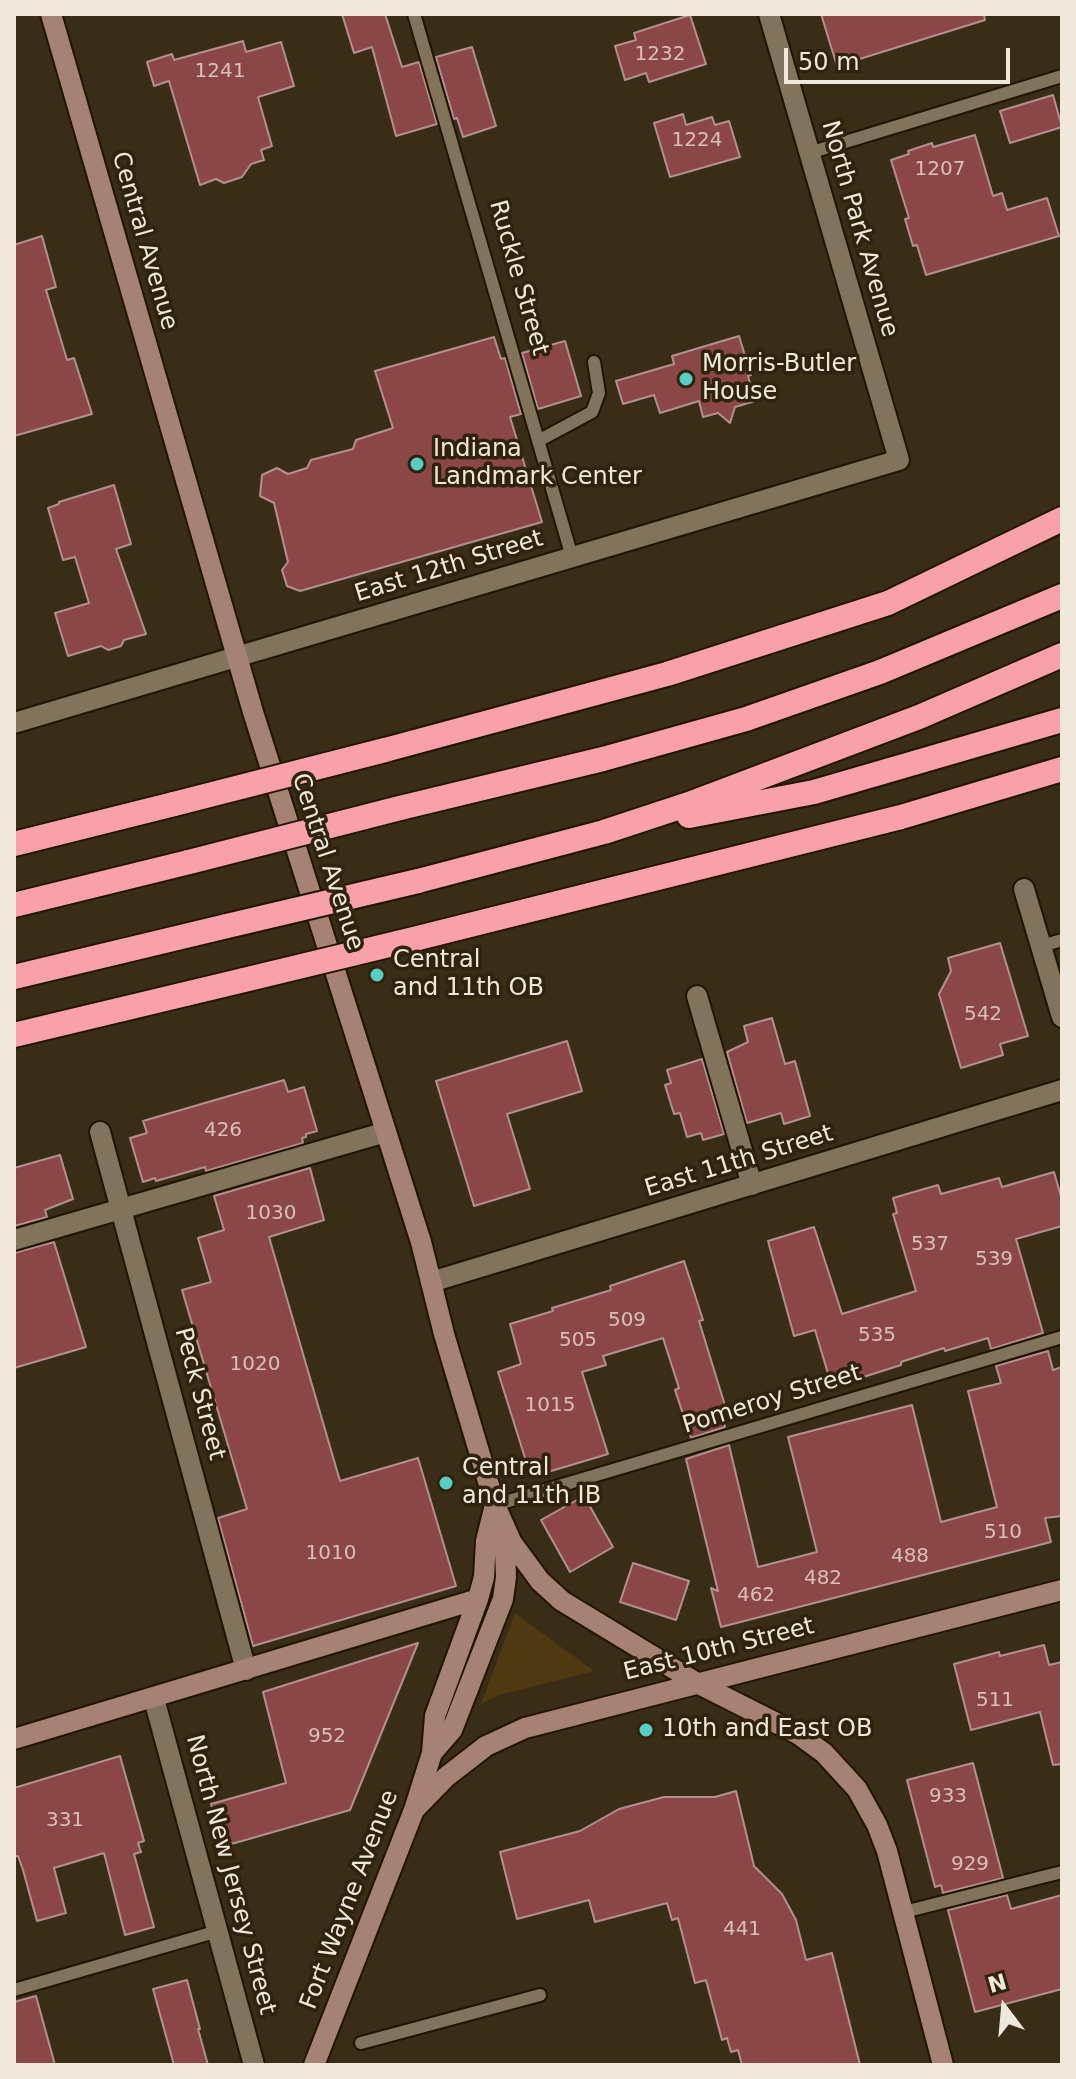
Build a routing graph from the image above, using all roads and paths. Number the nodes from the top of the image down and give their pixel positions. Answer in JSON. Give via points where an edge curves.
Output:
{"nodes":[{"id":1,"x":51,"y":14,"type":"edge"},
{"id":2,"x":414,"y":14,"type":"edge"},
{"id":3,"x":769,"y":14,"type":"edge"},
{"id":4,"x":1062,"y":76,"type":"edge"},
{"id":5,"x":809,"y":153,"type":"junction"},
{"id":6,"x":594,"y":362,"type":"dead end"},
{"id":7,"x":538,"y":441,"type":"junction"},
{"id":8,"x":899,"y":460,"type":"joint"},
{"id":9,"x":1062,"y":519,"type":"edge"},
{"id":10,"x":572,"y":557,"type":"junction"},
{"id":11,"x":1062,"y":581,"type":"edge"},
{"id":12,"x":1062,"y":596,"type":"edge"},
{"id":13,"x":1062,"y":655,"type":"edge"},
{"id":14,"x":237,"y":657,"type":"junction"},
{"id":15,"x":880,"y":672,"type":"junction"},
{"id":16,"x":1062,"y":720,"type":"edge"},
{"id":17,"x":14,"y":723,"type":"edge"},
{"id":18,"x":1062,"y":769,"type":"edge"},
{"id":19,"x":604,"y":832,"type":"junction"},
{"id":20,"x":14,"y":844,"type":"edge"},
{"id":21,"x":1024,"y":889,"type":"dead end"},
{"id":22,"x":14,"y":905,"type":"edge"},
{"id":23,"x":1062,"y":940,"type":"edge"},
{"id":24,"x":1041,"y":946,"type":"junction"},
{"id":25,"x":14,"y":977,"type":"edge"},
{"id":26,"x":697,"y":996,"type":"dead end"},
{"id":27,"x":1062,"y":1017,"type":"edge"},
{"id":28,"x":14,"y":1035,"type":"edge"},
{"id":29,"x":1062,"y":1090,"type":"edge"},
{"id":30,"x":100,"y":1132,"type":"dead end"},
{"id":31,"x":386,"y":1132,"type":"junction"},
{"id":32,"x":752,"y":1185,"type":"junction"},
{"id":33,"x":122,"y":1209,"type":"junction"},
{"id":34,"x":14,"y":1240,"type":"edge"},
{"id":35,"x":431,"y":1282,"type":"junction"},
{"id":36,"x":1062,"y":1337,"type":"edge"},
{"id":37,"x":495,"y":1505,"type":"junction"},
{"id":38,"x":1062,"y":1590,"type":"edge"},
{"id":39,"x":478,"y":1599,"type":"junction"},
{"id":40,"x":246,"y":1670,"type":"junction"},
{"id":41,"x":697,"y":1683,"type":"junction"},
{"id":42,"x":154,"y":1699,"type":"junction"},
{"id":43,"x":14,"y":1739,"type":"edge"},
{"id":44,"x":432,"y":1753,"type":"junction"},
{"id":45,"x":414,"y":1810,"type":"junction"},
{"id":46,"x":1062,"y":1872,"type":"edge"},
{"id":47,"x":904,"y":1912,"type":"junction"},
{"id":48,"x":218,"y":1931,"type":"junction"},
{"id":49,"x":14,"y":1990,"type":"edge"},
{"id":50,"x":540,"y":1995,"type":"dead end"},
{"id":51,"x":361,"y":2043,"type":"dead end"},
{"id":52,"x":254,"y":2065,"type":"edge"},
{"id":53,"x":314,"y":2065,"type":"edge"},
{"id":54,"x":943,"y":2065,"type":"edge"}],
"edges":[{"from":1,"to":14,"type":"main road","name":"Central Avenue"},
{"from":2,"to":7,"type":"lane","name":"Ruckle Street"},
{"from":3,"to":5,"type":"street","name":"North Park Avenue"},
{"from":4,"to":5,"type":"lane"},
{"from":5,"to":8,"type":"street","name":"North Park Avenue"},
{"from":6,"to":7,"type":"lane","via":[[599,393],[592,412]]},
{"from":7,"to":10,"type":"lane","name":"Ruckle Street"},
{"from":8,"to":10,"type":"street","name":"East 12th Street"},
{"from":9,"to":20,"type":"highway","bridge":true,"via":[[888,603],[667,674]]},
{"from":10,"to":14,"type":"street","name":"East 12th Street"},
{"from":11,"to":15,"type":"highway"},
{"from":12,"to":15,"type":"highway"},
{"from":13,"to":19,"type":"highway","via":[[919,717]]},
{"from":14,"to":17,"type":"street","name":"East 12th Street"},
{"from":14,"to":31,"type":"main road","name":"Central Avenue"},
{"from":15,"to":22,"type":"highway","bridge":true,"via":[[746,719],[603,759]]},
{"from":16,"to":19,"type":"highway","via":[[814,792]]},
{"from":18,"to":28,"type":"highway","bridge":true,"via":[[901,817]]},
{"from":19,"to":25,"type":"highway","bridge":true},
{"from":21,"to":24,"type":"street"},
{"from":23,"to":24,"type":"lane"},
{"from":24,"to":27,"type":"street"},
{"from":26,"to":32,"type":"street"},
{"from":29,"to":32,"type":"street","name":"East 11th Street"},
{"from":30,"to":33,"type":"street","name":"Peck Street"},
{"from":31,"to":33,"type":"street"},
{"from":31,"to":35,"type":"main road","name":"Central Avenue"},
{"from":32,"to":35,"type":"street","name":"East 11th Street"},
{"from":33,"to":34,"type":"street"},
{"from":33,"to":40,"type":"street","name":"Peck Street"},
{"from":35,"to":37,"type":"main road","name":"Central Avenue"},
{"from":36,"to":37,"type":"lane","name":"Pomeroy Street"},
{"from":37,"to":39,"type":"main road","name":"Fort Wayne Avenue"},
{"from":37,"to":41,"type":"main road","name":"Central Avenue","via":[[512,1543],[562,1601]]},
{"from":37,"to":44,"type":"main road","name":"Fort Wayne Avenue","via":[[505,1548],[503,1599],[452,1730]]},
{"from":38,"to":41,"type":"main road","name":"East 10th Street"},
{"from":39,"to":40,"type":"main road"},
{"from":39,"to":44,"type":"main road","name":"Fort Wayne Avenue","via":[[435,1716]]},
{"from":40,"to":42,"type":"main road"},
{"from":41,"to":45,"type":"main road","name":"East 10th Street","via":[[525,1728],[486,1746]]},
{"from":41,"to":47,"type":"main road","name":"Central Avenue","via":[[798,1734],[844,1773],[877,1825]]},
{"from":42,"to":43,"type":"main road"},
{"from":42,"to":48,"type":"street","name":"North New Jersey Street"},
{"from":44,"to":45,"type":"main road","name":"Fort Wayne Avenue"},
{"from":45,"to":53,"type":"main road","name":"Fort Wayne Avenue"},
{"from":46,"to":47,"type":"lane"},
{"from":47,"to":54,"type":"main road","name":"Central Avenue"},
{"from":48,"to":49,"type":"lane"},
{"from":48,"to":52,"type":"street","name":"North New Jersey Street"},
{"from":50,"to":51,"type":"lane"}]}
